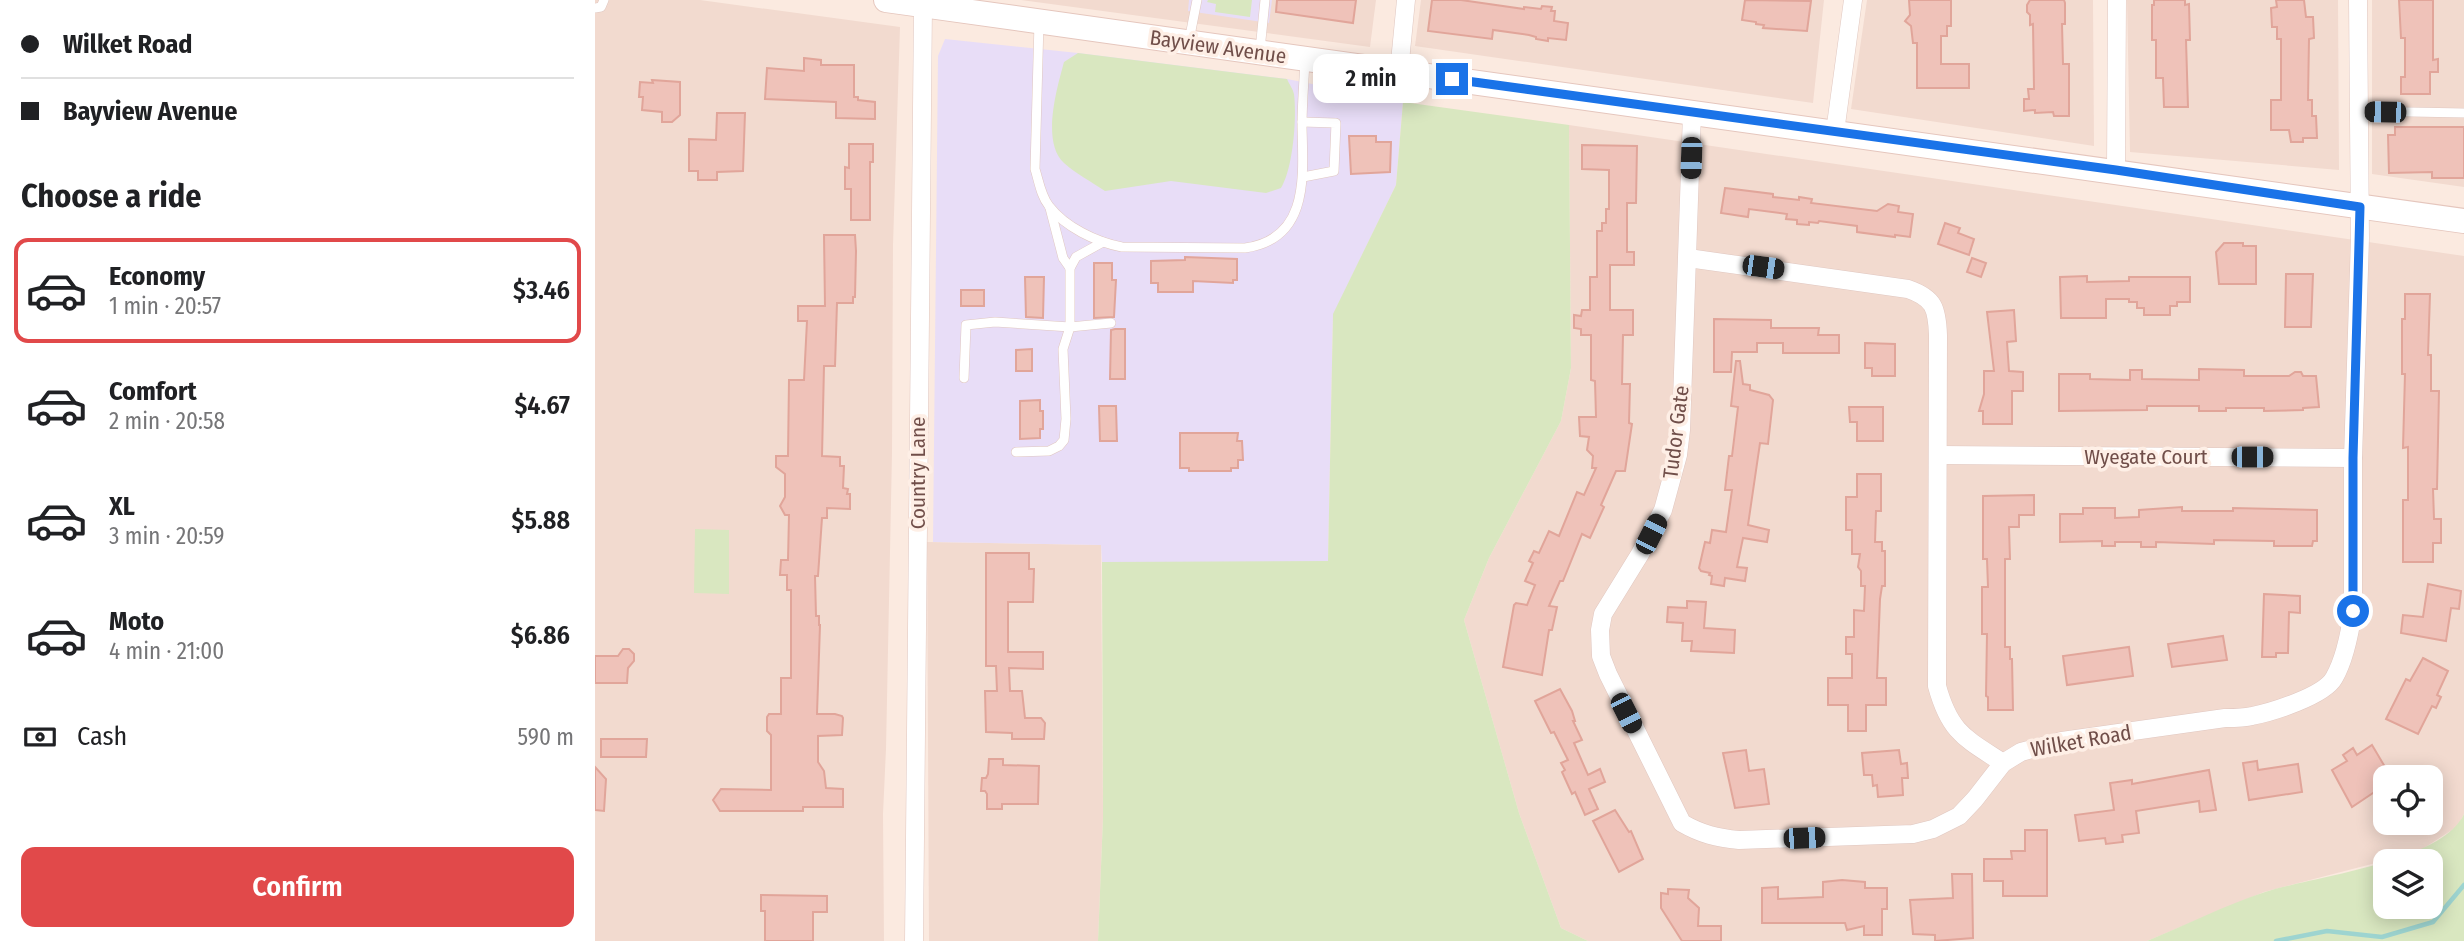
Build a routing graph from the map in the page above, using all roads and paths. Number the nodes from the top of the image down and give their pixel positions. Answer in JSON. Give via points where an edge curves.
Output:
{"nodes":[{"id":1,"x":604,"y":0,"type":"edge"},
{"id":2,"x":886,"y":0,"type":"edge"},
{"id":3,"x":1197,"y":0,"type":"edge"},
{"id":4,"x":1265,"y":0,"type":"edge"},
{"id":5,"x":1406,"y":0,"type":"edge"},
{"id":6,"x":1853,"y":0,"type":"edge"},
{"id":7,"x":2117,"y":0,"type":"edge"},
{"id":8,"x":2358,"y":0,"type":"edge"},
{"id":9,"x":923,"y":5,"type":"junction"},
{"id":10,"x":595,"y":8,"type":"edge"},
{"id":11,"x":1039,"y":22,"type":"junction"},
{"id":12,"x":1188,"y":43,"type":"junction"},
{"id":13,"x":1260,"y":52,"type":"junction"},
{"id":14,"x":1305,"y":59,"type":"junction"},
{"id":15,"x":1399,"y":72,"type":"junction"},
{"id":16,"x":2359,"y":111,"type":"junction"},
{"id":17,"x":1692,"y":113,"type":"junction"},
{"id":18,"x":2464,"y":113,"type":"edge"},
{"id":19,"x":1302,"y":122,"type":"junction"},
{"id":20,"x":1835,"y":132,"type":"junction"},
{"id":21,"x":2116,"y":170,"type":"junction"},
{"id":22,"x":1303,"y":177,"type":"junction"},
{"id":23,"x":1049,"y":207,"type":"junction"},
{"id":24,"x":2360,"y":207,"type":"junction"},
{"id":25,"x":2464,"y":221,"type":"edge"},
{"id":26,"x":1103,"y":242,"type":"junction"},
{"id":27,"x":1688,"y":258,"type":"junction"},
{"id":28,"x":1070,"y":268,"type":"junction"},
{"id":29,"x":1111,"y":323,"type":"dead end"},
{"id":30,"x":1070,"y":327,"type":"junction"},
{"id":31,"x":964,"y":378,"type":"dead end"},
{"id":32,"x":1016,"y":452,"type":"dead end"},
{"id":33,"x":1939,"y":455,"type":"junction"},
{"id":34,"x":2353,"y":458,"type":"junction"},
{"id":35,"x":2003,"y":763,"type":"junction"},
{"id":36,"x":914,"y":941,"type":"edge"}],
"edges":[{"from":1,"to":10,"type":"lane"},
{"from":2,"to":9,"type":"main road","name":"Bayview Avenue"},
{"from":3,"to":12,"type":"lane"},
{"from":4,"to":13,"type":"lane"},
{"from":5,"to":15,"type":"street"},
{"from":6,"to":20,"type":"street"},
{"from":7,"to":21,"type":"street"},
{"from":8,"to":16,"type":"street","name":"Wilket Road"},
{"from":9,"to":11,"type":"main road","name":"Bayview Avenue"},
{"from":9,"to":36,"type":"street","name":"Country Lane"},
{"from":11,"to":12,"type":"main road","name":"Bayview Avenue"},
{"from":11,"to":23,"type":"lane","via":[[1035,169]]},
{"from":12,"to":13,"type":"main road","name":"Bayview Avenue"},
{"from":13,"to":14,"type":"main road","name":"Bayview Avenue"},
{"from":14,"to":15,"type":"main road","name":"Bayview Avenue"},
{"from":14,"to":19,"type":"lane"},
{"from":15,"to":17,"type":"main road","name":"Bayview Avenue"},
{"from":16,"to":18,"type":"lane"},
{"from":16,"to":24,"type":"street","name":"Wilket Road"},
{"from":17,"to":20,"type":"main road","name":"Bayview Avenue"},
{"from":17,"to":27,"type":"street","name":"Tudor Gate"},
{"from":19,"to":22,"type":"lane"},
{"from":19,"to":22,"type":"lane","via":[[1336,123],[1334,171]]},
{"from":20,"to":21,"type":"main road","name":"Bayview Avenue"},
{"from":21,"to":24,"type":"main road","name":"Bayview Avenue"},
{"from":22,"to":26,"type":"lane","via":[[1298,206],[1287,225],[1271,241],[1258,246],[1141,248]]},
{"from":23,"to":26,"type":"lane"},
{"from":23,"to":28,"type":"lane"},
{"from":24,"to":25,"type":"main road","name":"Bayview Avenue"},
{"from":24,"to":34,"type":"street","name":"Wilket Road"},
{"from":26,"to":28,"type":"lane","via":[[1076,257]]},
{"from":27,"to":33,"type":"street","name":"Wilket Road","via":[[1888,285],[1923,294],[1937,317]]},
{"from":27,"to":35,"type":"street","name":"Tudor Gate","via":[[1681,430],[1671,484],[1663,510],[1603,614],[1600,629],[1601,656],[1608,674],[1682,823],[1716,838],[1739,840],[1913,834],[1959,816]]},
{"from":28,"to":30,"type":"lane"},
{"from":29,"to":30,"type":"lane"},
{"from":30,"to":31,"type":"lane","via":[[995,322],[966,325]]},
{"from":30,"to":32,"type":"lane","via":[[1063,349],[1064,440],[1049,451]]},
{"from":33,"to":34,"type":"street","name":"Wyegate Court"},
{"from":33,"to":35,"type":"street","name":"Wilket Road","via":[[1937,686],[1951,723],[1966,740]]},
{"from":34,"to":35,"type":"street","name":"Wilket Road","via":[[2353,611],[2350,634],[2327,686],[2298,703],[2252,717],[2062,741],[2021,752]]}]}
